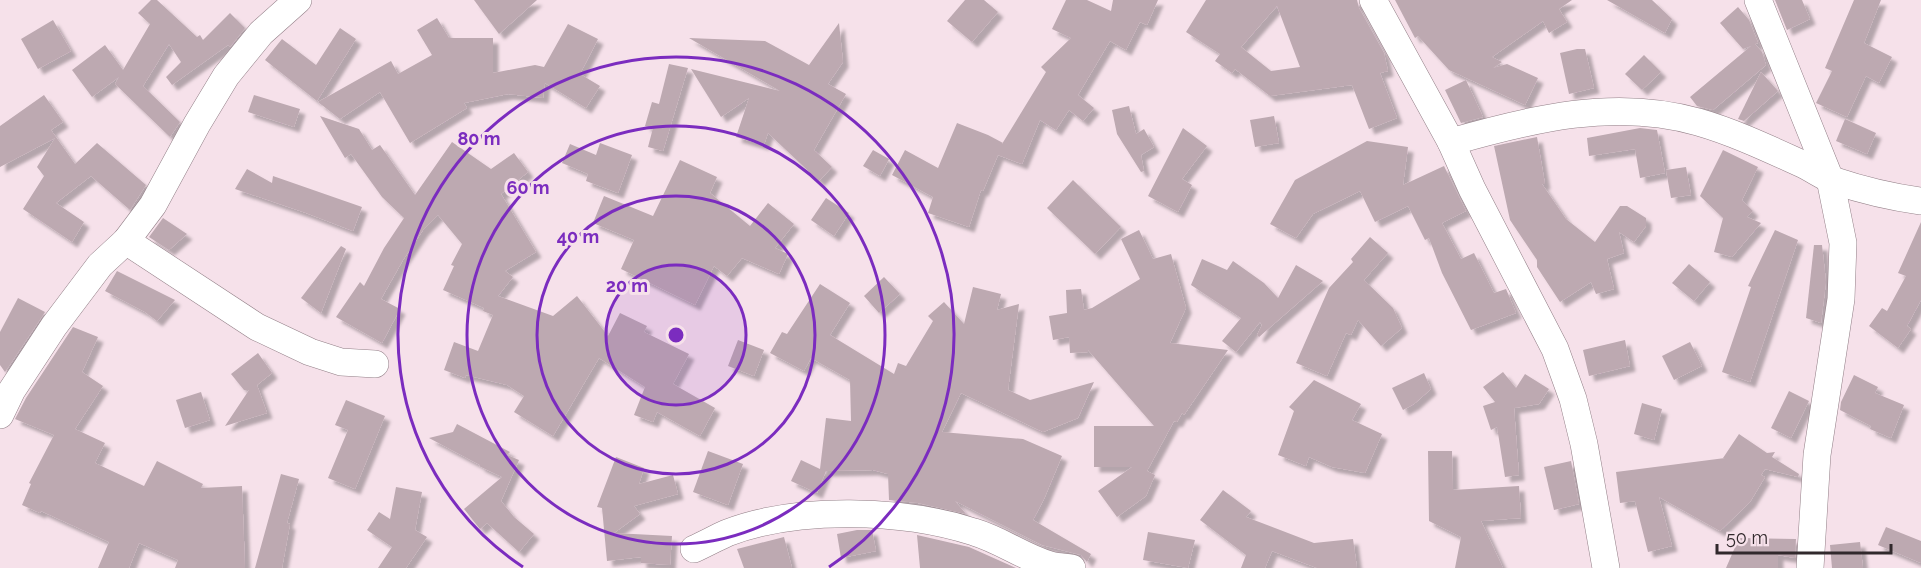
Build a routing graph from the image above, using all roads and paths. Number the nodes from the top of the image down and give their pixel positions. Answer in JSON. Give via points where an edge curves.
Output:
{"nodes":[{"id":1,"x":298,"y":0,"type":"edge"},
{"id":2,"x":1373,"y":0,"type":"edge"},
{"id":3,"x":1758,"y":0,"type":"edge"},
{"id":4,"x":1450,"y":142,"type":"junction"},
{"id":5,"x":1830,"y":179,"type":"junction"},
{"id":6,"x":1921,"y":201,"type":"edge"},
{"id":7,"x":126,"y":241,"type":"junction"},
{"id":8,"x":375,"y":364,"type":"dead end"},
{"id":9,"x":0,"y":415,"type":"edge"},
{"id":10,"x":694,"y":549,"type":"dead end"},
{"id":11,"x":1058,"y":567,"type":"edge"},
{"id":12,"x":1606,"y":568,"type":"edge"},
{"id":13,"x":1810,"y":568,"type":"edge"}],
"edges":[{"from":1,"to":7,"type":"street","via":[[261,33],[226,76],[153,205]]},
{"from":2,"to":4,"type":"street"},
{"from":3,"to":5,"type":"street"},
{"from":4,"to":5,"type":"street","via":[[1551,117],[1652,112],[1732,134]]},
{"from":4,"to":12,"type":"street","via":[[1555,349],[1570,389]]},
{"from":5,"to":6,"type":"street","via":[[1881,195]]},
{"from":5,"to":13,"type":"street","via":[[1843,243],[1842,299],[1817,455]]},
{"from":7,"to":8,"type":"street","via":[[257,327],[341,362]]},
{"from":7,"to":9,"type":"street","via":[[100,265],[54,326]]},
{"from":10,"to":11,"type":"street","via":[[728,533],[810,515],[907,517],[951,524]]}]}
